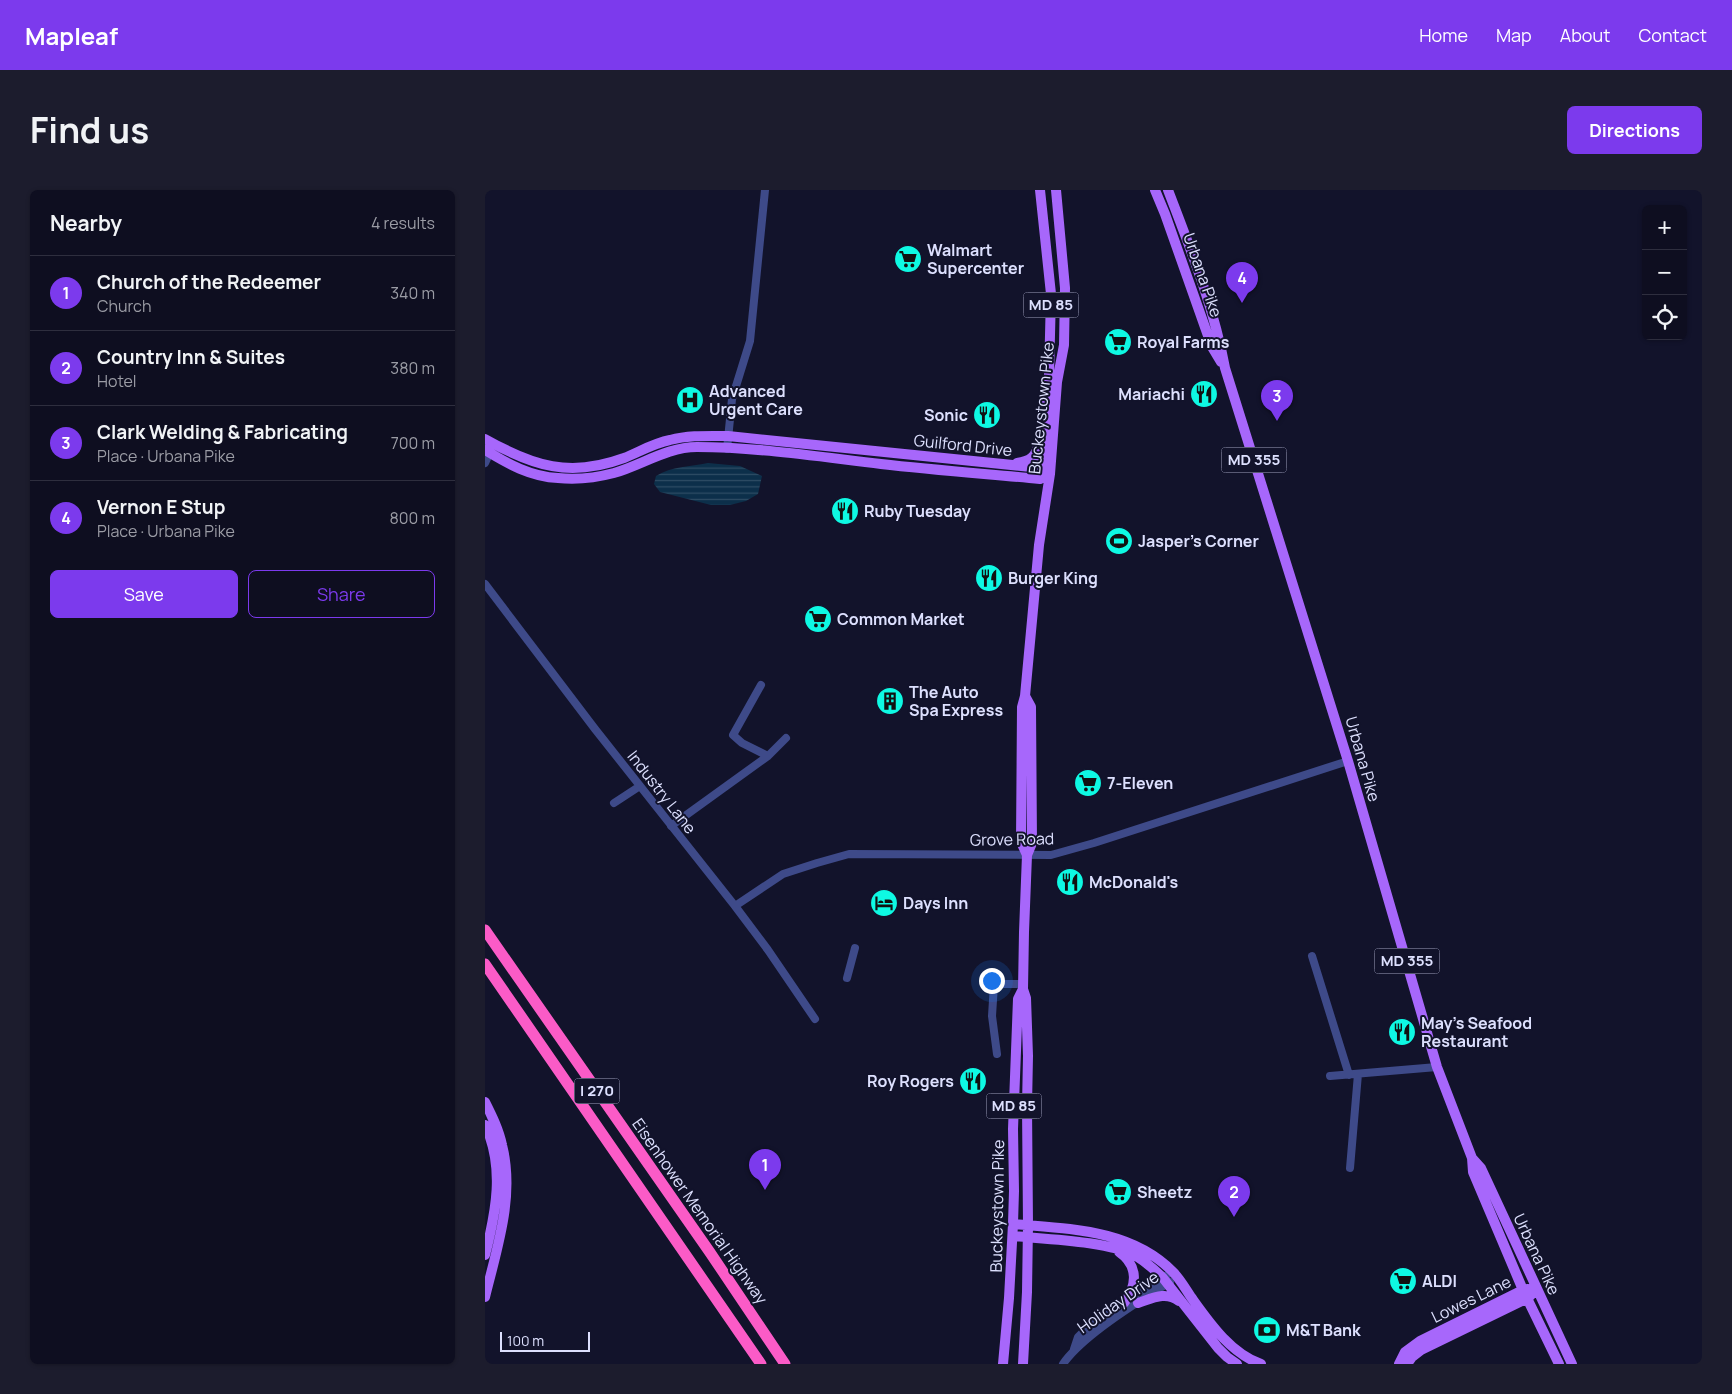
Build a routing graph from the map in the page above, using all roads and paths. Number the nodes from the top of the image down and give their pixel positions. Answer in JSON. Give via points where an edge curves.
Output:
{"nodes":[{"id":1,"x":765,"y":190,"type":"edge"},
{"id":2,"x":1040,"y":190,"type":"edge"},
{"id":3,"x":1056,"y":190,"type":"edge"},
{"id":4,"x":1155,"y":190,"type":"edge"},
{"id":5,"x":1168,"y":190,"type":"edge"},
{"id":6,"x":1225,"y":368,"type":"junction"},
{"id":7,"x":1045,"y":421,"type":"junction"},
{"id":8,"x":728,"y":436,"type":"junction"},
{"id":9,"x":488,"y":446,"type":"edge"},
{"id":10,"x":727,"y":449,"type":"junction"},
{"id":11,"x":485,"y":463,"type":"edge"},
{"id":12,"x":994,"y":464,"type":"junction"},
{"id":13,"x":1044,"y":474,"type":"junction"},
{"id":14,"x":485,"y":584,"type":"edge"},
{"id":15,"x":761,"y":685,"type":"dead end"},
{"id":16,"x":786,"y":738,"type":"dead end"},
{"id":17,"x":767,"y":756,"type":"junction"},
{"id":18,"x":1349,"y":761,"type":"junction"},
{"id":19,"x":640,"y":786,"type":"junction"},
{"id":20,"x":614,"y":803,"type":"dead end"},
{"id":21,"x":671,"y":826,"type":"junction"},
{"id":22,"x":1027,"y":855,"type":"junction"},
{"id":23,"x":735,"y":906,"type":"junction"},
{"id":24,"x":485,"y":930,"type":"edge"},
{"id":25,"x":855,"y":948,"type":"dead end"},
{"id":26,"x":1312,"y":956,"type":"dead end"},
{"id":27,"x":485,"y":964,"type":"edge"},
{"id":28,"x":847,"y":978,"type":"dead end"},
{"id":29,"x":1023,"y":987,"type":"junction"},
{"id":30,"x":815,"y":1019,"type":"dead end"},
{"id":31,"x":997,"y":1054,"type":"dead end"},
{"id":32,"x":1437,"y":1067,"type":"junction"},
{"id":33,"x":1358,"y":1074,"type":"junction"},
{"id":34,"x":1349,"y":1075,"type":"junction"},
{"id":35,"x":1330,"y":1076,"type":"dead end"},
{"id":36,"x":485,"y":1102,"type":"edge"},
{"id":37,"x":485,"y":1125,"type":"edge"},
{"id":38,"x":1472,"y":1158,"type":"junction"},
{"id":39,"x":1350,"y":1168,"type":"dead end"},
{"id":40,"x":1013,"y":1224,"type":"junction"},
{"id":41,"x":1028,"y":1225,"type":"junction"},
{"id":42,"x":1013,"y":1236,"type":"junction"},
{"id":43,"x":1028,"y":1238,"type":"junction"},
{"id":44,"x":1114,"y":1249,"type":"junction"},
{"id":45,"x":485,"y":1255,"type":"edge"},
{"id":46,"x":1175,"y":1275,"type":"junction"},
{"id":47,"x":1165,"y":1281,"type":"junction"},
{"id":48,"x":1537,"y":1288,"type":"junction"},
{"id":49,"x":1525,"y":1294,"type":"junction"},
{"id":50,"x":485,"y":1297,"type":"edge"},
{"id":51,"x":1181,"y":1302,"type":"junction"},
{"id":52,"x":1124,"y":1303,"type":"junction"},
{"id":53,"x":1138,"y":1303,"type":"junction"},
{"id":54,"x":1073,"y":1350,"type":"junction"},
{"id":55,"x":761,"y":1364,"type":"edge"},
{"id":56,"x":785,"y":1364,"type":"edge"},
{"id":57,"x":1003,"y":1364,"type":"edge"},
{"id":58,"x":1023,"y":1364,"type":"edge"},
{"id":59,"x":1063,"y":1364,"type":"edge"},
{"id":60,"x":1237,"y":1364,"type":"edge"},
{"id":61,"x":1261,"y":1364,"type":"edge"},
{"id":62,"x":1399,"y":1364,"type":"edge"},
{"id":63,"x":1407,"y":1364,"type":"edge"},
{"id":64,"x":1559,"y":1364,"type":"edge"},
{"id":65,"x":1572,"y":1364,"type":"edge"}],
"edges":[{"from":1,"to":8,"type":"street","via":[[749,341],[732,399]]},
{"from":2,"to":7,"type":"main road","name":"Buckeystown Pike","number":"MD 85","via":[[1051,294]]},
{"from":3,"to":13,"type":"main road","name":"Buckeystown Pike","number":"MD 85","via":[[1065,288],[1064,344]]},
{"from":4,"to":6,"type":"main road","name":"Urbana Pike","number":"MD 355","via":[[1212,347]]},
{"from":5,"to":6,"type":"main road","name":"Urbana Pike","number":"MD 355","via":[[1197,266]]},
{"from":6,"to":18,"type":"main road","name":"Urbana Pike","number":"MD 355"},
{"from":7,"to":12,"type":"main road","via":[[1038,450],[1030,460]]},
{"from":7,"to":13,"type":"main road","name":"Buckeystown Pike","number":"MD 85"},
{"from":8,"to":9,"type":"main road","name":"Guilford Drive","via":[[667,440],[623,458],[579,468],[529,462]]},
{"from":8,"to":10,"type":"street"},
{"from":8,"to":12,"type":"main road","name":"Guilford Drive"},
{"from":9,"to":10,"type":"main road","name":"Guilford Drive","via":[[503,462],[531,474],[579,479],[615,472],[678,449]]},
{"from":9,"to":11,"type":"street"},
{"from":10,"to":13,"type":"main road","name":"Guilford Drive","via":[[897,466]]},
{"from":12,"to":13,"type":"main road","name":"Guilford Drive"},
{"from":13,"to":22,"type":"main road","name":"Buckeystown Pike","number":"MD 85","via":[[1025,696],[1031,707],[1032,843]]},
{"from":14,"to":19,"type":"street","name":"Industry Lane"},
{"from":15,"to":17,"type":"street","via":[[733,736]]},
{"from":16,"to":17,"type":"street"},
{"from":17,"to":21,"type":"street"},
{"from":18,"to":22,"type":"street","name":"Grove Road","via":[[1094,843],[1051,855]]},
{"from":18,"to":32,"type":"main road","name":"Urbana Pike","number":"MD 355"},
{"from":19,"to":20,"type":"street"},
{"from":19,"to":21,"type":"street","name":"Industry Lane"},
{"from":21,"to":23,"type":"street","name":"Industry Lane"},
{"from":22,"to":23,"type":"street","name":"Grove Road","via":[[849,854],[783,874]]},
{"from":22,"to":29,"type":"main road","name":"Buckeystown Pike","number":"MD 85"},
{"from":23,"to":30,"type":"street","name":"Industry Lane"},
{"from":24,"to":56,"type":"highway","name":"Eisenhower Memorial Highway","number":"I 270"},
{"from":25,"to":28,"type":"street"},
{"from":26,"to":34,"type":"street"},
{"from":27,"to":55,"type":"highway","number":"I 270"},
{"from":29,"to":31,"type":"street","via":[[994,984],[992,1016]]},
{"from":29,"to":40,"type":"main road","name":"Buckeystown Pike","number":"MD 85","via":[[1018,999]]},
{"from":29,"to":41,"type":"main road","name":"Buckeystown Pike","number":"MD 85","via":[[1028,1056]]},
{"from":32,"to":33,"type":"street"},
{"from":32,"to":38,"type":"main road","name":"Urbana Pike","number":"MD 355"},
{"from":33,"to":34,"type":"street"},
{"from":33,"to":39,"type":"street"},
{"from":34,"to":35,"type":"street"},
{"from":36,"to":50,"type":"main road","via":[[503,1145],[507,1181],[504,1219]]},
{"from":37,"to":45,"type":"main road","via":[[494,1155],[497,1197]]},
{"from":38,"to":48,"type":"main road","name":"Urbana Pike","number":"MD 355","via":[[1481,1168]]},
{"from":38,"to":49,"type":"main road","name":"Urbana Pike","number":"MD 355","via":[[1473,1172]]},
{"from":40,"to":41,"type":"main road"},
{"from":40,"to":42,"type":"main road","name":"Buckeystown Pike","number":"MD 85"},
{"from":41,"to":43,"type":"main road","name":"Buckeystown Pike","number":"MD 85"},
{"from":41,"to":46,"type":"main road","via":[[1128,1241]]},
{"from":42,"to":43,"type":"main road"},
{"from":42,"to":57,"type":"main road","name":"Buckeystown Pike","number":"MD 85"},
{"from":43,"to":44,"type":"main road"},
{"from":43,"to":58,"type":"main road","name":"Buckeystown Pike","number":"MD 85"},
{"from":44,"to":47,"type":"main road","via":[[1135,1255]]},
{"from":44,"to":52,"type":"main road","via":[[1124,1255],[1134,1271],[1135,1280]]},
{"from":46,"to":47,"type":"street","name":"Holiday Drive"},
{"from":46,"to":61,"type":"main road","via":[[1233,1348]]},
{"from":47,"to":51,"type":"main road"},
{"from":47,"to":52,"type":"street","name":"Holiday Drive"},
{"from":47,"to":53,"type":"street","name":"Holiday Drive"},
{"from":48,"to":49,"type":"main road","name":"Lowes Lane"},
{"from":48,"to":65,"type":"main road","name":"Urbana Pike","number":"MD 355"},
{"from":49,"to":62,"type":"main road","name":"Lowes Lane","via":[[1419,1341],[1405,1352]]},
{"from":49,"to":63,"type":"main road","name":"Lowes Lane","via":[[1421,1350]]},
{"from":49,"to":64,"type":"main road","name":"Urbana Pike","number":"MD 355"},
{"from":51,"to":53,"type":"main road","via":[[1168,1295]]},
{"from":51,"to":60,"type":"main road","via":[[1218,1348]]},
{"from":52,"to":54,"type":"street","name":"Holiday Drive","via":[[1085,1330]]},
{"from":53,"to":54,"type":"street","name":"Holiday Drive"},
{"from":54,"to":59,"type":"street","name":"Holiday Drive"}]}
